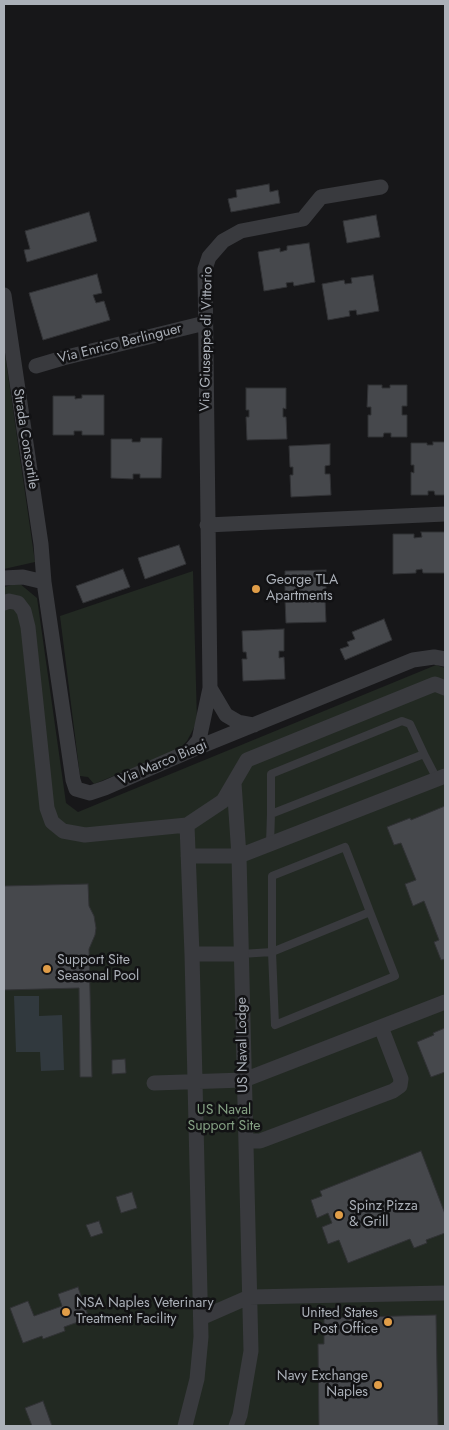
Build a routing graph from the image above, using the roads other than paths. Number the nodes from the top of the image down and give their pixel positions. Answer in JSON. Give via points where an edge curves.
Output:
{"nodes":[{"id":1,"x":381,"y":187,"type":"dead end"},
{"id":2,"x":4,"y":295,"type":"edge"},
{"id":3,"x":205,"y":324,"type":"junction"},
{"id":4,"x":36,"y":366,"type":"dead end"},
{"id":5,"x":445,"y":514,"type":"edge"},
{"id":6,"x":207,"y":525,"type":"junction"},
{"id":7,"x":4,"y":578,"type":"edge"},
{"id":8,"x":44,"y":582,"type":"junction"},
{"id":9,"x":4,"y":603,"type":"edge"},
{"id":10,"x":445,"y":659,"type":"edge"},
{"id":11,"x":210,"y":688,"type":"junction"},
{"id":12,"x":445,"y":688,"type":"edge"},
{"id":13,"x":226,"y":715,"type":"junction"},
{"id":14,"x":254,"y":725,"type":"junction"},
{"id":15,"x":202,"y":730,"type":"junction"},
{"id":16,"x":220,"y":739,"type":"junction"},
{"id":17,"x":190,"y":751,"type":"junction"},
{"id":18,"x":424,"y":754,"type":"junction"},
{"id":19,"x":441,"y":778,"type":"edge"},
{"id":20,"x":234,"y":783,"type":"junction"},
{"id":21,"x":272,"y":814,"type":"junction"},
{"id":22,"x":187,"y":825,"type":"junction"},
{"id":23,"x":270,"y":844,"type":"junction"},
{"id":24,"x":188,"y":856,"type":"junction"},
{"id":25,"x":239,"y":856,"type":"junction"},
{"id":26,"x":370,"y":912,"type":"junction"},
{"id":27,"x":272,"y":952,"type":"junction"},
{"id":28,"x":192,"y":954,"type":"junction"},
{"id":29,"x":241,"y":954,"type":"junction"},
{"id":30,"x":445,"y":1002,"type":"edge"},
{"id":31,"x":381,"y":1027,"type":"junction"},
{"id":32,"x":244,"y":1080,"type":"junction"},
{"id":33,"x":195,"y":1082,"type":"junction"},
{"id":34,"x":154,"y":1083,"type":"dead end"},
{"id":35,"x":246,"y":1141,"type":"junction"},
{"id":36,"x":445,"y":1293,"type":"edge"},
{"id":37,"x":249,"y":1297,"type":"junction"},
{"id":38,"x":201,"y":1318,"type":"junction"},
{"id":39,"x":185,"y":1426,"type":"edge"},
{"id":40,"x":236,"y":1426,"type":"edge"}],
"edges":[{"from":1,"to":3,"type":"street","name":"Via Giuseppe di Vittorio","via":[[320,197],[303,219],[240,231],[223,241],[208,257],[205,269]]},
{"from":2,"to":8,"type":"street","name":"Strada Consortile"},
{"from":3,"to":4,"type":"street","name":"Via Enrico Berlinguer"},
{"from":3,"to":6,"type":"street","name":"Via Giuseppe di Vittorio"},
{"from":5,"to":6,"type":"street"},
{"from":6,"to":11,"type":"street","name":"Via Giuseppe di Vittorio"},
{"from":7,"to":8,"type":"street","via":[[24,577]]},
{"from":8,"to":17,"type":"street","name":"Via Marco Biagi","via":[[76,789],[90,793]]},
{"from":9,"to":22,"type":"street","via":[[18,603],[28,627],[47,808],[52,822],[63,831],[85,835]]},
{"from":10,"to":14,"type":"street","name":"Via Marco Biagi","via":[[413,660]]},
{"from":11,"to":13,"type":"street","name":"Via Giuseppe di Vittorio"},
{"from":11,"to":15,"type":"street","name":"Via Giuseppe di Vittorio"},
{"from":12,"to":20,"type":"street","via":[[435,684],[247,760]]},
{"from":13,"to":14,"type":"street","via":[[238,722]]},
{"from":13,"to":16,"type":"street"},
{"from":14,"to":16,"type":"street","name":"Via Marco Biagi"},
{"from":15,"to":16,"type":"street"},
{"from":15,"to":17,"type":"street","name":"Via Giuseppe di Vittorio"},
{"from":16,"to":17,"type":"street","name":"Via Marco Biagi"},
{"from":18,"to":19,"type":"lane"},
{"from":18,"to":21,"type":"lane"},
{"from":18,"to":21,"type":"lane","via":[[410,724],[402,721],[271,774]]},
{"from":19,"to":23,"type":"street"},
{"from":20,"to":22,"type":"street","via":[[223,801]]},
{"from":20,"to":25,"type":"street","name":"US Naval Lodge"},
{"from":21,"to":23,"type":"lane"},
{"from":22,"to":24,"type":"street"},
{"from":23,"to":25,"type":"street"},
{"from":24,"to":25,"type":"street"},
{"from":24,"to":28,"type":"street"},
{"from":25,"to":29,"type":"street","name":"US Naval Lodge"},
{"from":26,"to":27,"type":"lane"},
{"from":26,"to":27,"type":"lane","via":[[345,847],[278,872],[272,876]]},
{"from":26,"to":27,"type":"lane","via":[[395,976],[275,1025]]},
{"from":27,"to":29,"type":"lane"},
{"from":28,"to":29,"type":"street"},
{"from":28,"to":33,"type":"street"},
{"from":29,"to":32,"type":"street","name":"US Naval Lodge"},
{"from":30,"to":31,"type":"street"},
{"from":31,"to":32,"type":"street"},
{"from":31,"to":35,"type":"street","via":[[401,1079],[400,1086],[260,1141]]},
{"from":32,"to":33,"type":"street"},
{"from":32,"to":35,"type":"street","name":"US Naval Lodge"},
{"from":33,"to":34,"type":"street"},
{"from":33,"to":38,"type":"street"},
{"from":35,"to":37,"type":"street","name":"US Naval Lodge"},
{"from":36,"to":37,"type":"street"},
{"from":37,"to":38,"type":"street"},
{"from":37,"to":40,"type":"street","name":"US Naval Lodge","via":[[251,1351]]},
{"from":38,"to":39,"type":"street","via":[[197,1379]]}]}
